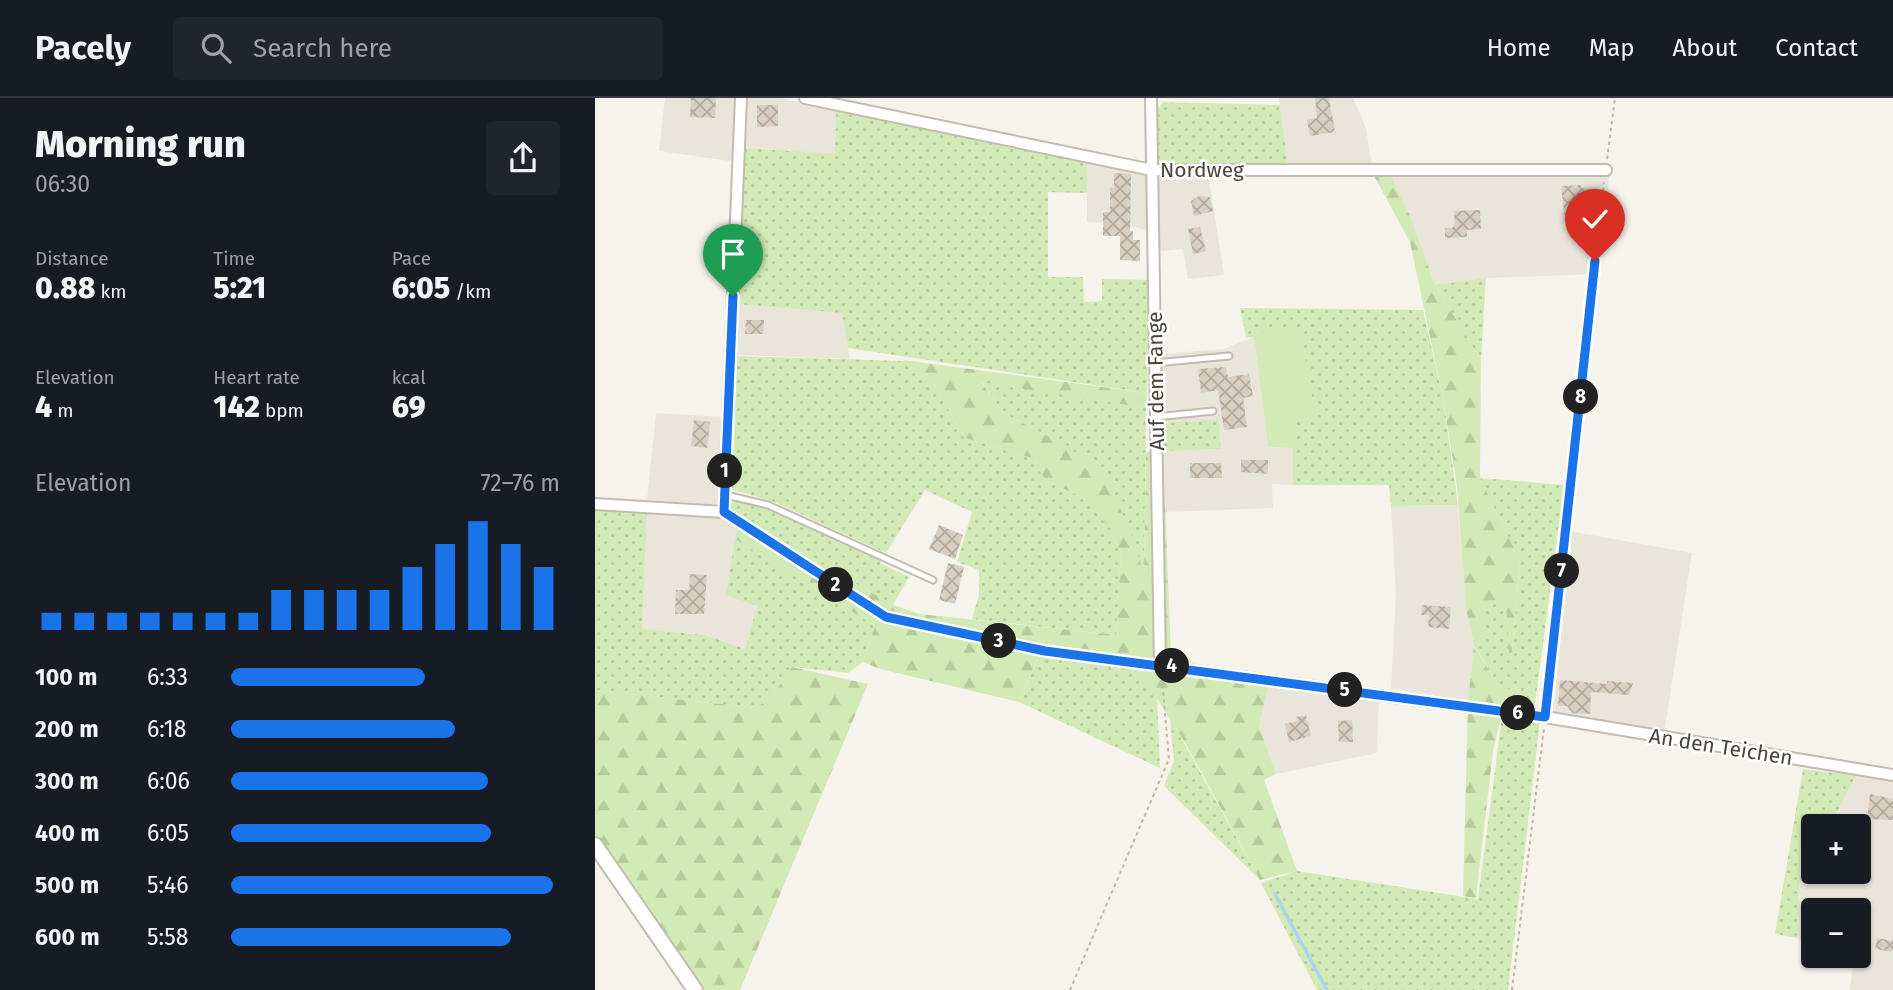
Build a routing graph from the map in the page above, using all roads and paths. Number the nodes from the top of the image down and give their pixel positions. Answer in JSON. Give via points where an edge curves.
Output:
{"nodes":[{"id":1,"x":741,"y":98,"type":"edge"},
{"id":2,"x":805,"y":98,"type":"edge"},
{"id":3,"x":1151,"y":98,"type":"edge"},
{"id":4,"x":1615,"y":98,"type":"edge"},
{"id":5,"x":1152,"y":170,"type":"junction"},
{"id":6,"x":1605,"y":170,"type":"junction"},
{"id":7,"x":1229,"y":356,"type":"dead end"},
{"id":8,"x":1155,"y":363,"type":"junction"},
{"id":9,"x":1213,"y":411,"type":"dead end"},
{"id":10,"x":1156,"y":417,"type":"junction"},
{"id":11,"x":725,"y":494,"type":"junction"},
{"id":12,"x":595,"y":504,"type":"edge"},
{"id":13,"x":724,"y":512,"type":"junction"},
{"id":14,"x":933,"y":580,"type":"dead end"},
{"id":15,"x":1160,"y":664,"type":"junction"},
{"id":16,"x":1547,"y":717,"type":"junction"},
{"id":17,"x":1893,"y":775,"type":"edge"},
{"id":18,"x":595,"y":845,"type":"edge"},
{"id":19,"x":695,"y":990,"type":"edge"},
{"id":20,"x":1070,"y":990,"type":"edge"},
{"id":21,"x":1512,"y":990,"type":"edge"}],
"edges":[{"from":1,"to":11,"type":"street"},
{"from":2,"to":5,"type":"street","name":"Nordweg"},
{"from":3,"to":5,"type":"street","name":"Auf dem Fange"},
{"from":4,"to":6,"type":"path"},
{"from":5,"to":6,"type":"street","name":"Nordweg"},
{"from":5,"to":8,"type":"street","name":"Auf dem Fange"},
{"from":6,"to":16,"type":"path"},
{"from":7,"to":8,"type":"lane"},
{"from":8,"to":10,"type":"street","name":"Auf dem Fange"},
{"from":9,"to":10,"type":"lane"},
{"from":10,"to":15,"type":"street","name":"Auf dem Fange"},
{"from":11,"to":13,"type":"street"},
{"from":11,"to":14,"type":"lane","via":[[768,505]]},
{"from":12,"to":13,"type":"street"},
{"from":13,"to":15,"type":"street","name":"An den Teichen","via":[[886,617],[1045,651]]},
{"from":15,"to":16,"type":"street","name":"An den Teichen"},
{"from":15,"to":20,"type":"path","via":[[1169,759]]},
{"from":16,"to":17,"type":"street","name":"An den Teichen"},
{"from":16,"to":21,"type":"path"},
{"from":18,"to":19,"type":"street"}]}
